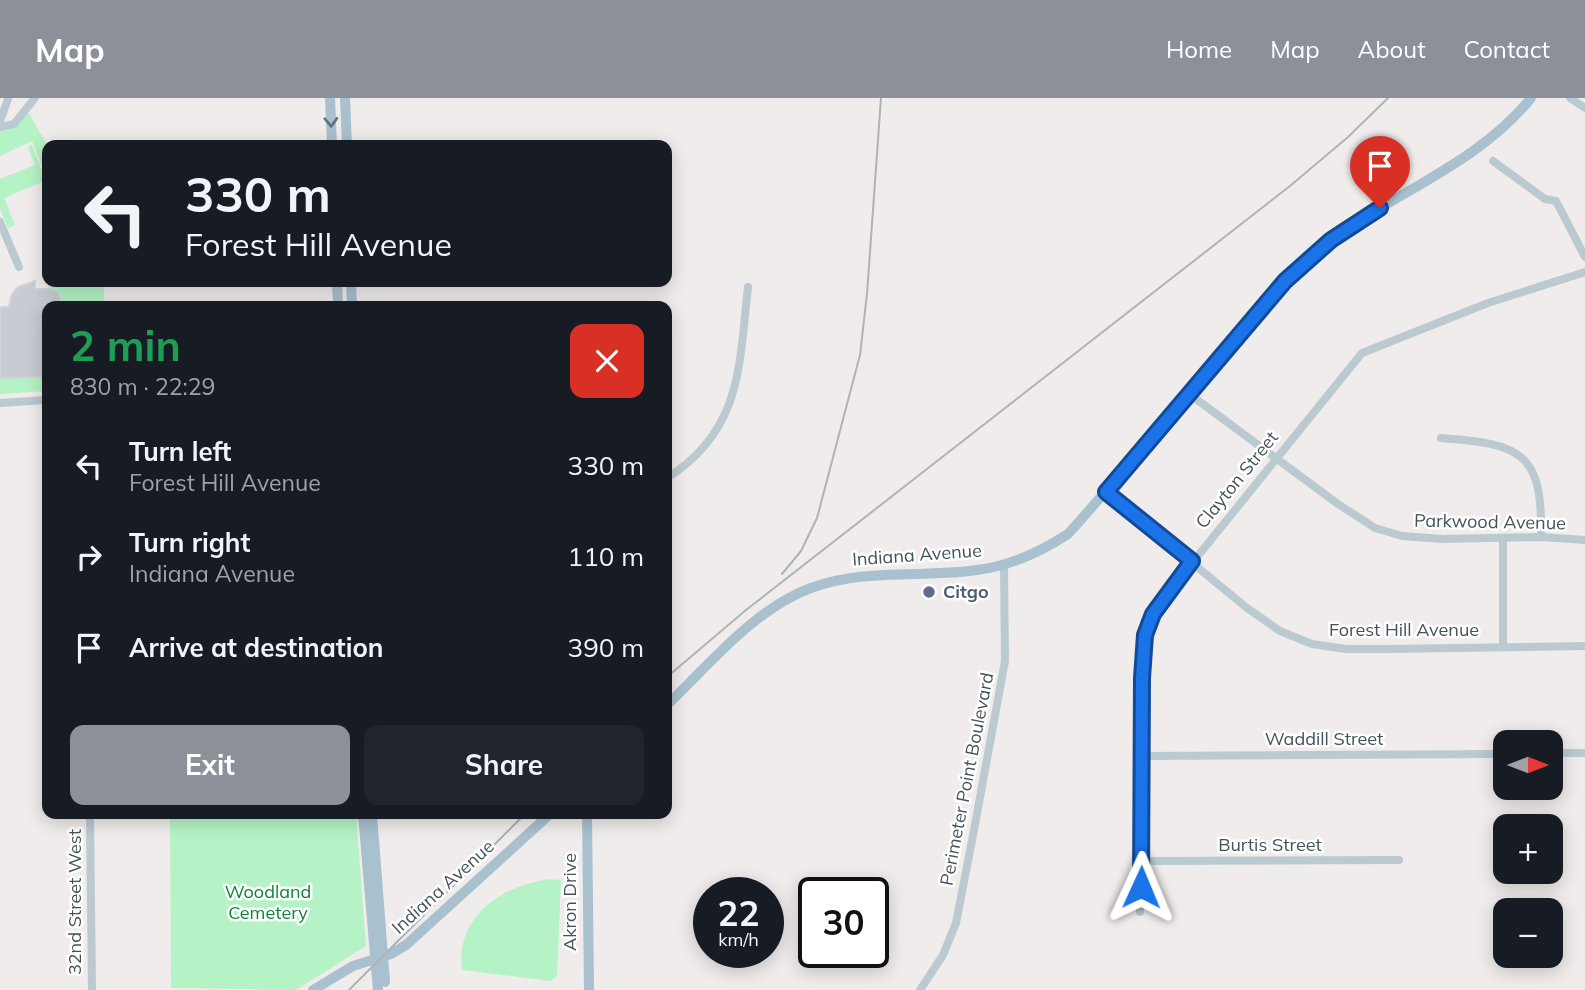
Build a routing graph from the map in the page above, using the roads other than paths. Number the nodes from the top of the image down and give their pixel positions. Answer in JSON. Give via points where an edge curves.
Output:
{"nodes":[{"id":1,"x":36,"y":98,"type":"edge"},
{"id":2,"x":330,"y":98,"type":"edge"},
{"id":3,"x":345,"y":98,"type":"edge"},
{"id":4,"x":1531,"y":98,"type":"edge"},
{"id":5,"x":1570,"y":98,"type":"edge"},
{"id":6,"x":8,"y":99,"type":"edge"},
{"id":7,"x":1585,"y":108,"type":"edge"},
{"id":8,"x":0,"y":121,"type":"edge"},
{"id":9,"x":0,"y":127,"type":"edge"},
{"id":10,"x":332,"y":140,"type":"edge"},
{"id":11,"x":347,"y":140,"type":"edge"},
{"id":12,"x":1493,"y":160,"type":"dead end"},
{"id":13,"x":0,"y":222,"type":"edge"},
{"id":14,"x":1585,"y":257,"type":"edge"},
{"id":15,"x":19,"y":267,"type":"dead end"},
{"id":16,"x":1585,"y":272,"type":"edge"},
{"id":17,"x":748,"y":287,"type":"dead end"},
{"id":18,"x":1188,"y":393,"type":"junction"},
{"id":19,"x":42,"y":400,"type":"edge"},
{"id":20,"x":0,"y":403,"type":"edge"},
{"id":21,"x":1441,"y":438,"type":"dead end"},
{"id":22,"x":1275,"y":458,"type":"junction"},
{"id":23,"x":672,"y":475,"type":"edge"},
{"id":24,"x":1106,"y":492,"type":"junction"},
{"id":25,"x":1541,"y":537,"type":"junction"},
{"id":26,"x":1503,"y":538,"type":"junction"},
{"id":27,"x":1585,"y":540,"type":"edge"},
{"id":28,"x":1192,"y":561,"type":"junction"},
{"id":29,"x":1004,"y":565,"type":"junction"},
{"id":30,"x":1503,"y":646,"type":"junction"},
{"id":31,"x":1585,"y":646,"type":"edge"},
{"id":32,"x":672,"y":700,"type":"edge"},
{"id":33,"x":1563,"y":753,"type":"edge"},
{"id":34,"x":1585,"y":753,"type":"edge"},
{"id":35,"x":1493,"y":754,"type":"edge"},
{"id":36,"x":1143,"y":756,"type":"junction"},
{"id":37,"x":90,"y":819,"type":"edge"},
{"id":38,"x":364,"y":819,"type":"edge"},
{"id":39,"x":372,"y":819,"type":"edge"},
{"id":40,"x":545,"y":819,"type":"edge"},
{"id":41,"x":586,"y":819,"type":"edge"},
{"id":42,"x":1399,"y":860,"type":"dead end"},
{"id":43,"x":1141,"y":861,"type":"junction"},
{"id":44,"x":1140,"y":912,"type":"dead end"},
{"id":45,"x":378,"y":958,"type":"junction"},
{"id":46,"x":92,"y":990,"type":"edge"},
{"id":47,"x":313,"y":990,"type":"edge"},
{"id":48,"x":378,"y":990,"type":"edge"},
{"id":49,"x":385,"y":990,"type":"edge"},
{"id":50,"x":589,"y":990,"type":"edge"},
{"id":51,"x":920,"y":990,"type":"edge"}],
"edges":[{"from":1,"to":9,"type":"street","via":[[14,124]]},
{"from":2,"to":10,"type":"main road","one_way":true},
{"from":3,"to":11,"type":"main road"},
{"from":4,"to":18,"type":"main road","name":"Indiana Avenue","via":[[1478,147],[1312,255]]},
{"from":5,"to":7,"type":"street"},
{"from":6,"to":8,"type":"street"},
{"from":12,"to":14,"type":"street","via":[[1545,199],[1556,201]]},
{"from":13,"to":15,"type":"street"},
{"from":16,"to":22,"type":"street","name":"Clayton Street","via":[[1488,303],[1363,353]]},
{"from":17,"to":23,"type":"street","via":[[735,389],[723,421],[691,463]]},
{"from":18,"to":22,"type":"street","name":"Parkwood Avenue"},
{"from":18,"to":24,"type":"main road","name":"Indiana Avenue"},
{"from":19,"to":20,"type":"street"},
{"from":21,"to":25,"type":"street","via":[[1499,445],[1521,456],[1538,485]]},
{"from":22,"to":26,"type":"street","name":"Parkwood Avenue","via":[[1361,520],[1387,532],[1418,538]]},
{"from":22,"to":28,"type":"street","name":"Clayton Street"},
{"from":24,"to":28,"type":"street","name":"Forest Hill Avenue"},
{"from":24,"to":29,"type":"main road","name":"Indiana Avenue","via":[[1068,534],[1038,553]]},
{"from":25,"to":26,"type":"street","name":"Parkwood Avenue"},
{"from":25,"to":27,"type":"street","name":"Parkwood Avenue"},
{"from":26,"to":30,"type":"street"},
{"from":28,"to":30,"type":"street","name":"Forest Hill Avenue","via":[[1267,622],[1312,644],[1346,649]]},
{"from":28,"to":36,"type":"street","name":"Clayton Street","via":[[1153,614],[1145,635]]},
{"from":29,"to":32,"type":"main road","name":"Indiana Avenue","via":[[842,578],[809,589],[775,607],[745,631]]},
{"from":29,"to":51,"type":"street","name":"Perimeter Point Boulevard","via":[[1005,661],[972,843],[956,923],[943,955]]},
{"from":30,"to":31,"type":"street","name":"Forest Hill Avenue"},
{"from":33,"to":34,"type":"street"},
{"from":35,"to":36,"type":"street","name":"Waddill Street"},
{"from":36,"to":43,"type":"street","name":"Clayton Street"},
{"from":37,"to":46,"type":"street","name":"32nd Street West"},
{"from":38,"to":45,"type":"main road"},
{"from":39,"to":45,"type":"main road"},
{"from":40,"to":45,"type":"main road","name":"Indiana Avenue","via":[[407,945]]},
{"from":41,"to":50,"type":"main road","name":"Akron Drive"},
{"from":42,"to":43,"type":"street","name":"Burtis Street"},
{"from":43,"to":44,"type":"street","name":"Clayton Street"},
{"from":45,"to":47,"type":"main road","name":"Indiana Avenue","via":[[353,966]]},
{"from":45,"to":48,"type":"main road"},
{"from":45,"to":49,"type":"main road"}]}
